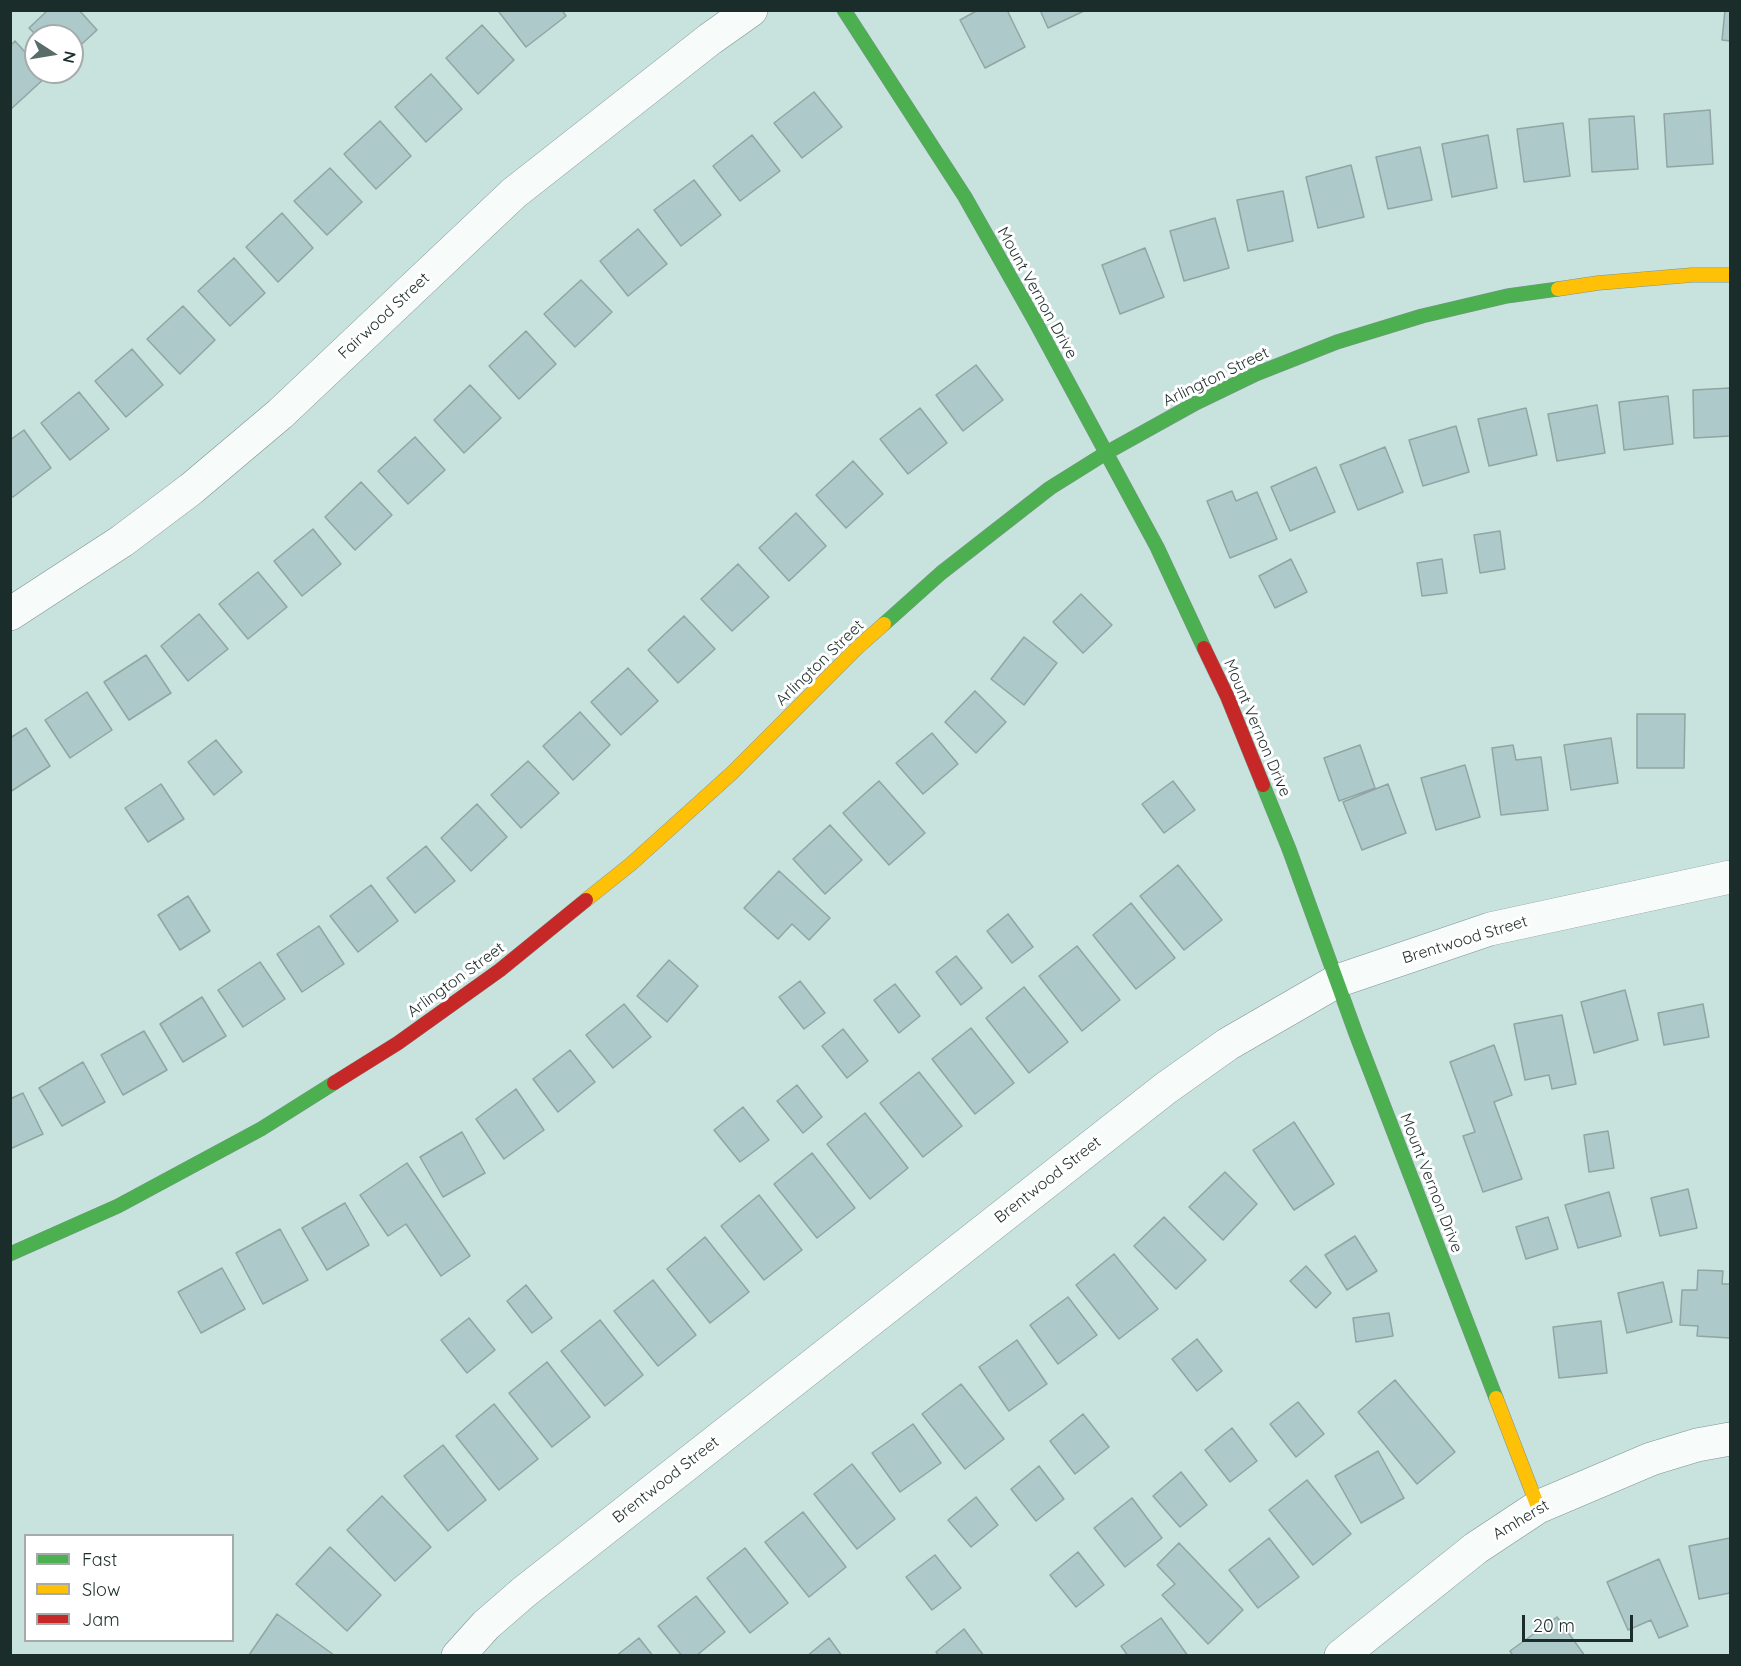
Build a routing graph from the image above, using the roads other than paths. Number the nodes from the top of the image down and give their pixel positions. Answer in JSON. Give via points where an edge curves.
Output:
{"nodes":[{"id":1,"x":751,"y":10,"type":"edge"},
{"id":2,"x":844,"y":10,"type":"edge"},
{"id":3,"x":1731,"y":275,"type":"edge"},
{"id":4,"x":1106,"y":453,"type":"junction"},
{"id":5,"x":10,"y":614,"type":"edge"},
{"id":6,"x":1731,"y":877,"type":"edge"},
{"id":7,"x":1337,"y":981,"type":"junction"},
{"id":8,"x":10,"y":1254,"type":"edge"},
{"id":9,"x":1731,"y":1439,"type":"edge"},
{"id":10,"x":1538,"y":1507,"type":"junction"},
{"id":11,"x":458,"y":1656,"type":"edge"},
{"id":12,"x":1341,"y":1656,"type":"edge"}],
"edges":[{"from":1,"to":5,"type":"street","name":"Fairwood Street","via":[[514,193],[280,414],[191,489],[122,541]]},
{"from":2,"to":4,"type":"street","name":"Mount Vernon Drive","via":[[964,197]]},
{"from":3,"to":4,"type":"street","name":"Arlington Street","via":[[1598,283],[1507,296],[1422,316],[1337,342],[1256,374]]},
{"from":4,"to":7,"type":"street","name":"Mount Vernon Drive","via":[[1157,547],[1227,696]]},
{"from":4,"to":8,"type":"street","name":"Arlington Street","via":[[1050,488],[941,573],[858,647],[665,834],[500,970],[398,1043],[261,1129],[118,1206]]},
{"from":6,"to":7,"type":"street","name":"Brentwood Street","via":[[1490,929]]},
{"from":7,"to":10,"type":"street","name":"Mount Vernon Drive"},
{"from":7,"to":11,"type":"street","name":"Brentwood Street","via":[[1228,1044],[1166,1088],[524,1592]]},
{"from":9,"to":10,"type":"street","name":"Amherst","via":[[1651,1459]]},
{"from":10,"to":12,"type":"street","name":"Amherst","via":[[1476,1548]]}]}
